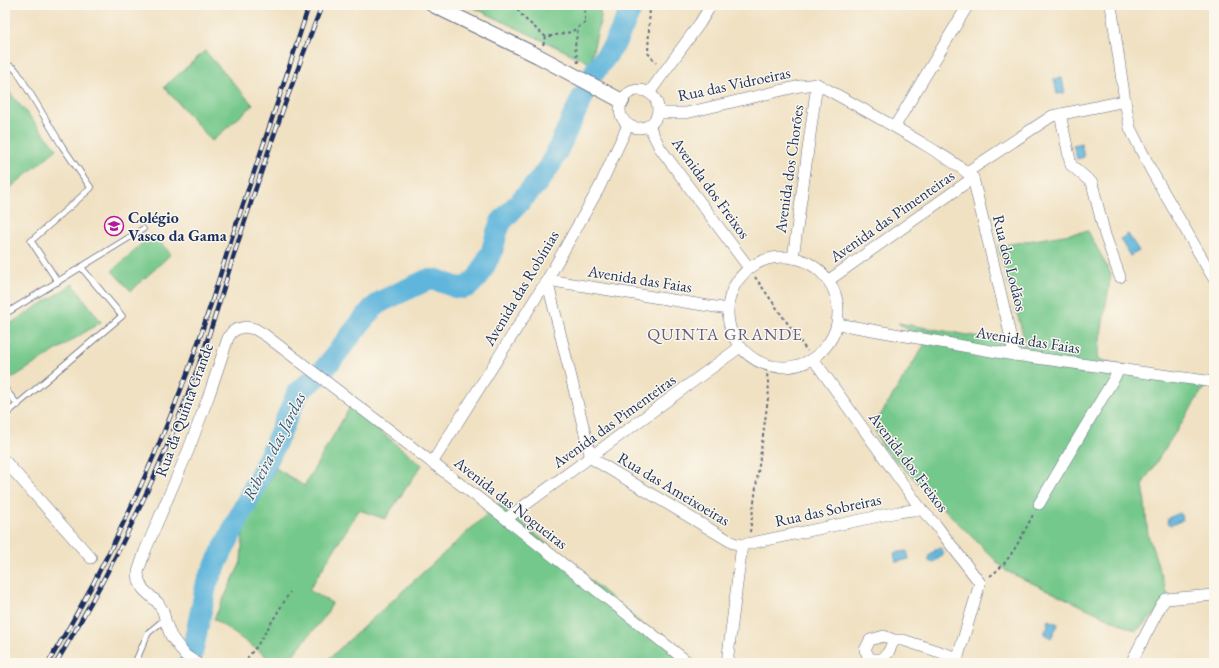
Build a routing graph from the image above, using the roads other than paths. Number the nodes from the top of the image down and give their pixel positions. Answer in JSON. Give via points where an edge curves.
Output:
{"nodes":[{"id":1,"x":433,"y":5,"type":"edge"},
{"id":2,"x":711,"y":5,"type":"edge"},
{"id":3,"x":968,"y":5,"type":"edge"},
{"id":4,"x":1111,"y":5,"type":"edge"},
{"id":5,"x":5,"y":64,"type":"edge"},
{"id":6,"x":817,"y":84,"type":"junction"},
{"id":7,"x":649,"y":92,"type":"junction"},
{"id":8,"x":622,"y":101,"type":"junction"},
{"id":9,"x":1125,"y":101,"type":"junction"},
{"id":10,"x":658,"y":114,"type":"junction"},
{"id":11,"x":1060,"y":114,"type":"junction"},
{"id":12,"x":628,"y":125,"type":"junction"},
{"id":13,"x":649,"y":126,"type":"junction"},
{"id":14,"x":895,"y":126,"type":"junction"},
{"id":15,"x":970,"y":175,"type":"junction"},
{"id":16,"x":143,"y":229,"type":"dead end"},
{"id":17,"x":792,"y":258,"type":"junction"},
{"id":18,"x":81,"y":268,"type":"junction"},
{"id":19,"x":749,"y":268,"type":"junction"},
{"id":20,"x":1120,"y":277,"type":"dead end"},
{"id":21,"x":1214,"y":278,"type":"edge"},
{"id":22,"x":547,"y":280,"type":"junction"},
{"id":23,"x":829,"y":280,"type":"junction"},
{"id":24,"x":58,"y":282,"type":"junction"},
{"id":25,"x":728,"y":309,"type":"junction"},
{"id":26,"x":5,"y":314,"type":"edge"},
{"id":27,"x":838,"y":324,"type":"junction"},
{"id":28,"x":740,"y":348,"type":"junction"},
{"id":29,"x":1014,"y":355,"type":"junction"},
{"id":30,"x":814,"y":360,"type":"junction"},
{"id":31,"x":312,"y":370,"type":"joint"},
{"id":32,"x":1119,"y":370,"type":"junction"},
{"id":33,"x":1214,"y":382,"type":"edge"},
{"id":34,"x":5,"y":389,"type":"edge"},
{"id":35,"x":18,"y":405,"type":"junction"},
{"id":36,"x":5,"y":415,"type":"edge"},
{"id":37,"x":591,"y":458,"type":"junction"},
{"id":38,"x":5,"y":461,"type":"edge"},
{"id":39,"x":432,"y":463,"type":"junction"},
{"id":40,"x":1040,"y":504,"type":"road end"},
{"id":41,"x":921,"y":509,"type":"junction"},
{"id":42,"x":506,"y":519,"type":"junction"},
{"id":43,"x":745,"y":544,"type":"junction"},
{"id":44,"x":91,"y":558,"type":"dead end"},
{"id":45,"x":1214,"y":596,"type":"edge"},
{"id":46,"x":165,"y":619,"type":"junction"},
{"id":47,"x":894,"y":640,"type":"dead end"},
{"id":48,"x":957,"y":660,"type":"edge"},
{"id":49,"x":196,"y":662,"type":"edge"},
{"id":50,"x":135,"y":663,"type":"edge"},
{"id":51,"x":689,"y":663,"type":"edge"},
{"id":52,"x":726,"y":663,"type":"edge"},
{"id":53,"x":1131,"y":663,"type":"edge"}],
"edges":[{"from":1,"to":8,"type":"street","via":[[538,56]]},
{"from":2,"to":7,"type":"street"},
{"from":3,"to":14,"type":"street"},
{"from":4,"to":9,"type":"street"},
{"from":5,"to":24,"type":"lane","via":[[18,73],[91,188],[31,241]]},
{"from":6,"to":10,"type":"street","name":"Rua das Vidroeiras","via":[[686,113]]},
{"from":6,"to":14,"type":"street"},
{"from":6,"to":17,"type":"street","name":"Avenida dos Chorões"},
{"from":7,"to":8,"type":"street","via":[[637,90]]},
{"from":7,"to":10,"type":"street","via":[[657,102]]},
{"from":8,"to":12,"type":"street","via":[[621,114]]},
{"from":9,"to":11,"type":"street","name":"Avenida das Pimenteiras"},
{"from":9,"to":21,"type":"street","via":[[1130,128],[1144,156]]},
{"from":10,"to":13,"type":"street"},
{"from":11,"to":15,"type":"street","name":"Avenida das Pimenteiras","via":[[1052,116]]},
{"from":11,"to":20,"type":"street","via":[[1071,165],[1092,183],[1105,235]]},
{"from":12,"to":13,"type":"street","via":[[638,129]]},
{"from":12,"to":22,"type":"street","name":"Avenida das Robínias","via":[[599,188]]},
{"from":13,"to":19,"type":"street","name":"Avenida dos Freixos","via":[[660,148]]},
{"from":14,"to":15,"type":"street"},
{"from":15,"to":23,"type":"street","name":"Avenida das Pimenteiras"},
{"from":15,"to":29,"type":"street","name":"Rua dos Lodãos"},
{"from":16,"to":18,"type":"lane"},
{"from":17,"to":19,"type":"street","via":[[777,257]]},
{"from":17,"to":23,"type":"street","via":[[807,262]]},
{"from":18,"to":24,"type":"lane"},
{"from":18,"to":35,"type":"lane","via":[[122,316]]},
{"from":19,"to":25,"type":"street","via":[[738,280],[730,295]]},
{"from":22,"to":25,"type":"street","name":"Avenida das Faias"},
{"from":22,"to":37,"type":"street"},
{"from":22,"to":39,"type":"street","name":"Avenida das Robínias"},
{"from":23,"to":27,"type":"street","via":[[836,295]]},
{"from":24,"to":26,"type":"lane"},
{"from":25,"to":28,"type":"street","via":[[729,324]]},
{"from":27,"to":29,"type":"street","name":"Avenida das Faias"},
{"from":27,"to":30,"type":"street","via":[[824,351]]},
{"from":28,"to":30,"type":"street","via":[[766,365],[781,368]]},
{"from":28,"to":37,"type":"street","name":"Avenida das Pimenteiras"},
{"from":29,"to":32,"type":"street","name":"Avenida das Faias"},
{"from":30,"to":41,"type":"street","name":"Avenida dos Freixos"},
{"from":31,"to":39,"type":"street","name":"Avenida das Nogueiras"},
{"from":31,"to":46,"type":"street","name":"Rua da Quinta Grande","via":[[255,330],[245,327],[237,329],[228,338],[210,395],[138,572],[142,589],[158,603]]},
{"from":32,"to":33,"type":"street","name":"Avenida das Faias"},
{"from":32,"to":40,"type":"street"},
{"from":34,"to":35,"type":"lane"},
{"from":35,"to":36,"type":"lane"},
{"from":37,"to":42,"type":"street","name":"Avenida das Pimenteiras"},
{"from":37,"to":43,"type":"street","name":"Rua das Ameixoeiras","via":[[732,543]]},
{"from":38,"to":44,"type":"street"},
{"from":39,"to":42,"type":"street","name":"Avenida das Nogueiras"},
{"from":41,"to":43,"type":"street","name":"Rua das Sobreiras"},
{"from":41,"to":48,"type":"street","name":"Avenida dos Freixos","via":[[980,583]]},
{"from":42,"to":51,"type":"street","name":"Avenida das Nogueiras"},
{"from":43,"to":52,"type":"street"},
{"from":45,"to":53,"type":"street","via":[[1166,599],[1160,605]]},
{"from":46,"to":49,"type":"street","via":[[171,636],[185,655]]},
{"from":46,"to":50,"type":"lane","via":[[148,633]]},
{"from":47,"to":48,"type":"street","via":[[903,640]]}]}
